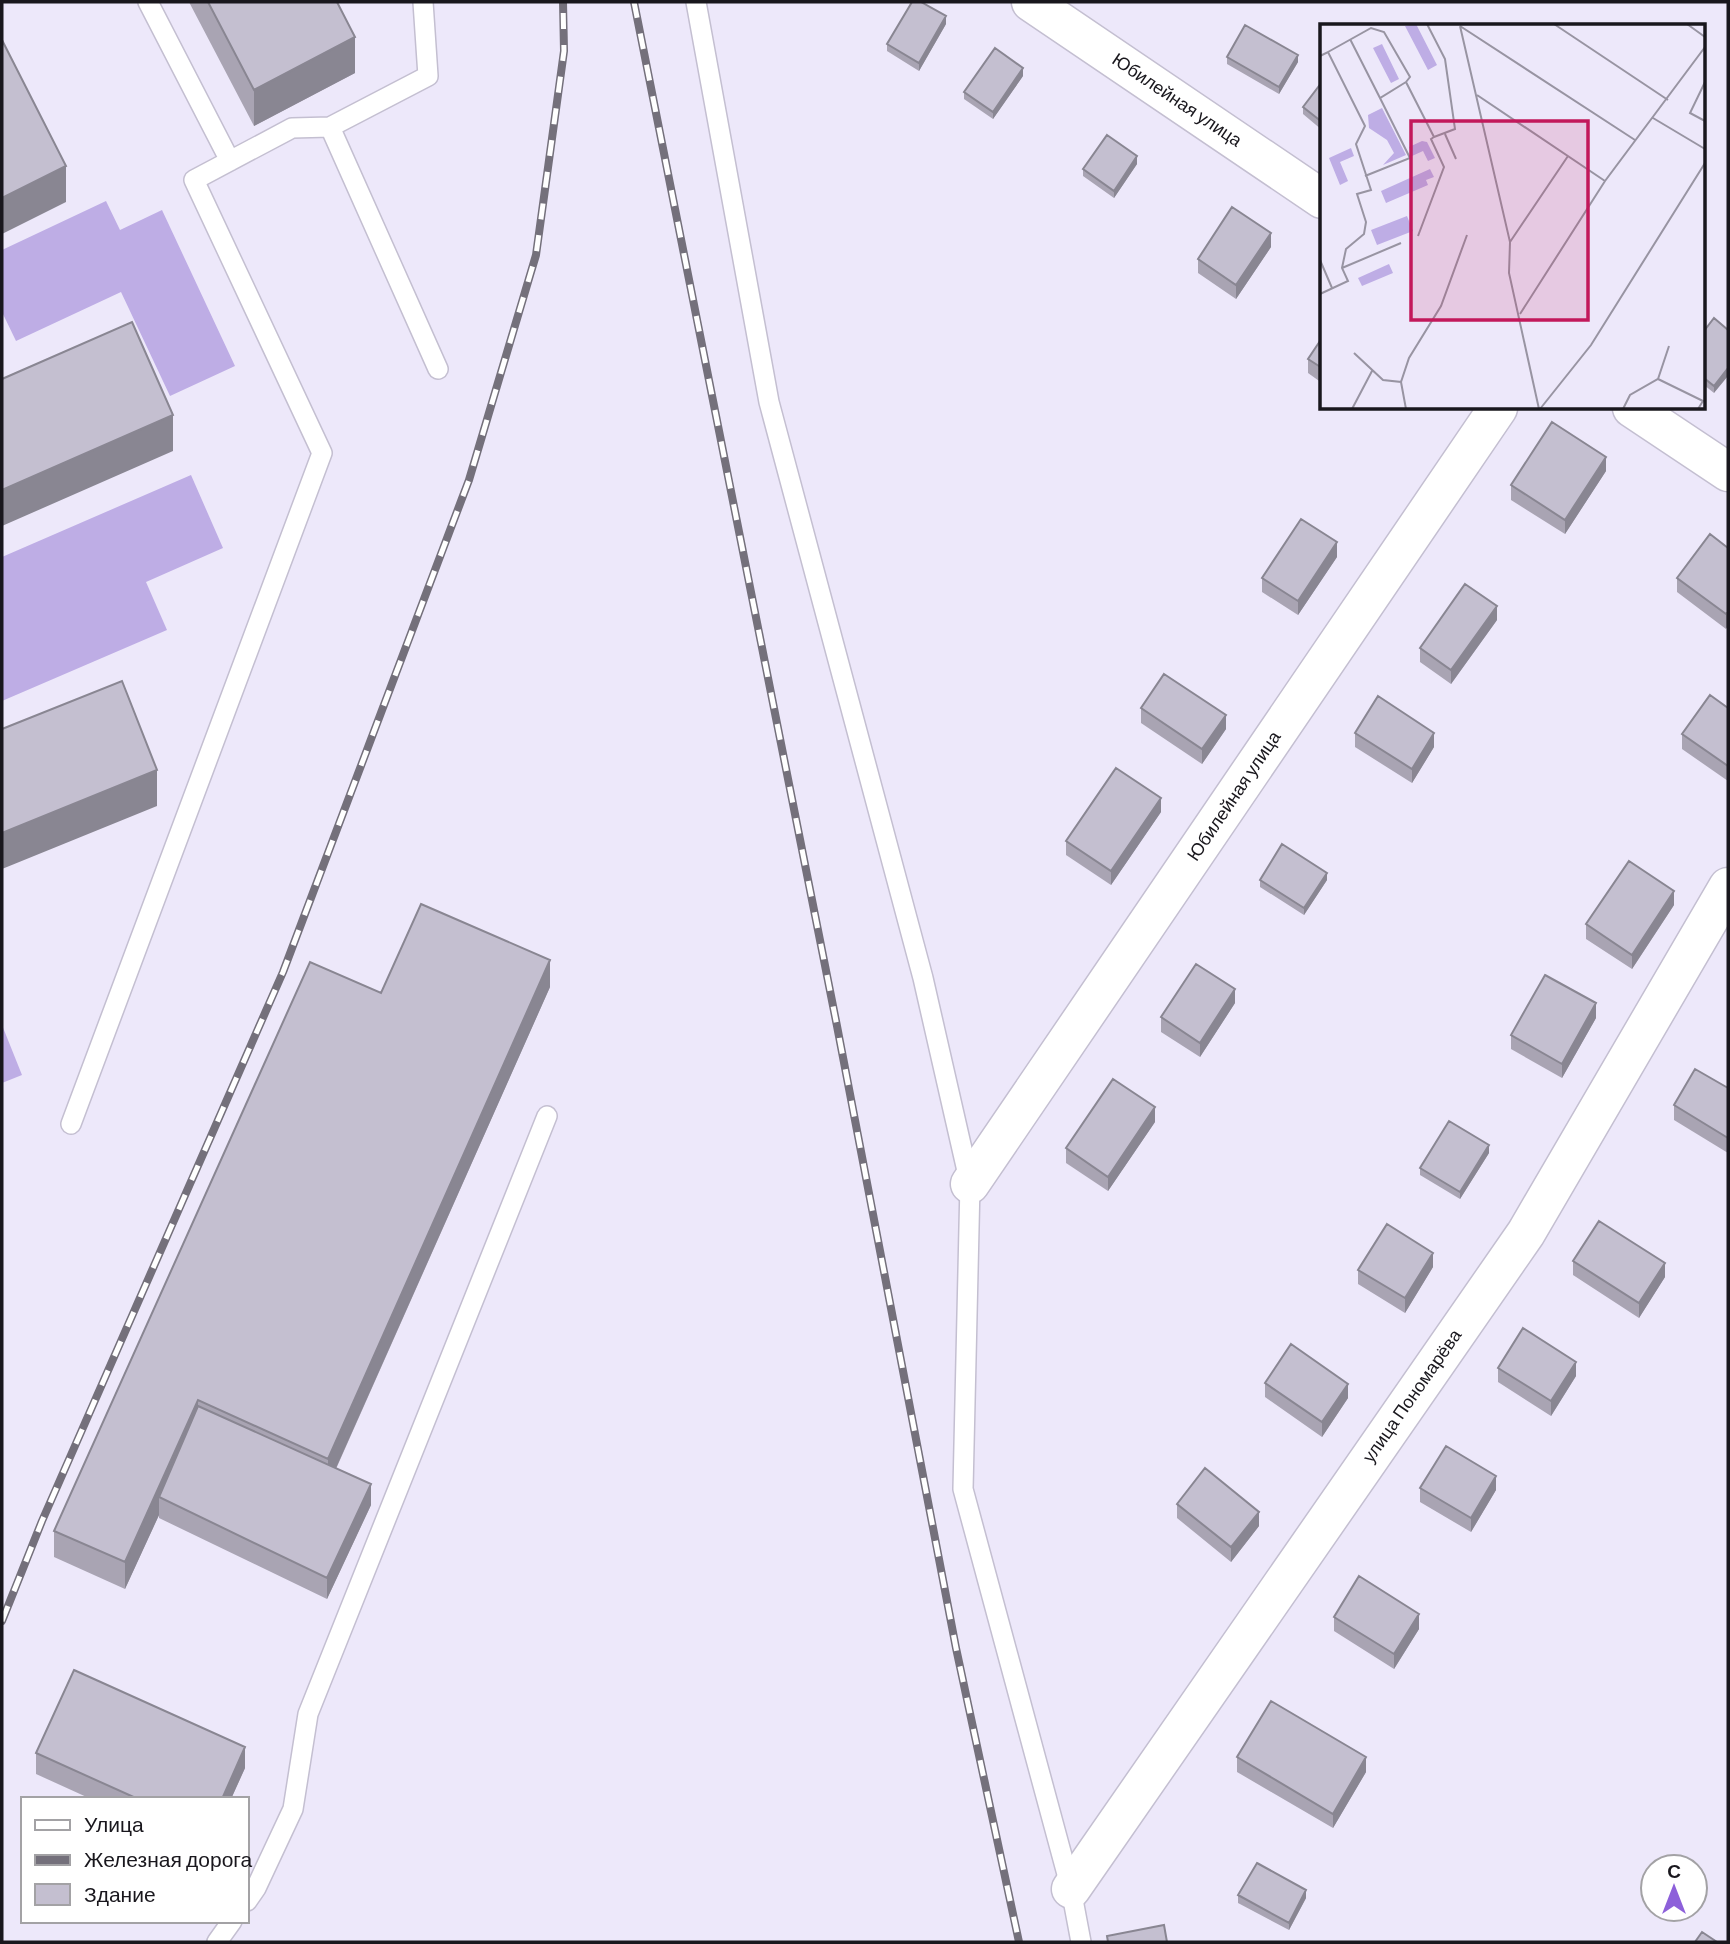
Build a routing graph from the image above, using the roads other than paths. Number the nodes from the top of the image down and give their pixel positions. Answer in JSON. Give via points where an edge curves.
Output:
{"nodes":[{"id":1,"x":148,"y":2,"type":"edge"},
{"id":2,"x":423,"y":2,"type":"edge"},
{"id":3,"x":696,"y":2,"type":"edge"},
{"id":4,"x":1031,"y":2,"type":"edge"},
{"id":5,"x":330,"y":127,"type":"junction"},
{"id":6,"x":230,"y":161,"type":"junction"},
{"id":7,"x":1320,"y":198,"type":"edge"},
{"id":8,"x":438,"y":369,"type":"dead end"},
{"id":9,"x":1497,"y":410,"type":"edge"},
{"id":10,"x":1635,"y":410,"type":"edge"},
{"id":11,"x":1728,"y":472,"type":"edge"},
{"id":12,"x":1728,"y":887,"type":"edge"},
{"id":13,"x":547,"y":1116,"type":"dead end"},
{"id":14,"x":71,"y":1124,"type":"dead end"},
{"id":15,"x":970,"y":1184,"type":"junction"},
{"id":16,"x":1071,"y":1889,"type":"junction"},
{"id":17,"x":248,"y":1900,"type":"edge"},
{"id":18,"x":231,"y":1923,"type":"edge"},
{"id":19,"x":217,"y":1942,"type":"edge"},
{"id":20,"x":1081,"y":1942,"type":"edge"}],
"edges":[{"from":1,"to":6,"type":"lane"},
{"from":2,"to":5,"type":"lane","via":[[428,76]]},
{"from":3,"to":15,"type":"lane","via":[[769,402],[923,978]]},
{"from":4,"to":7,"type":"street","name":"Юбилейная улица"},
{"from":5,"to":6,"type":"lane","via":[[292,128]]},
{"from":5,"to":8,"type":"lane"},
{"from":6,"to":14,"type":"lane","via":[[194,180],[322,453]]},
{"from":9,"to":15,"type":"street","name":"Юбилейная улица"},
{"from":10,"to":11,"type":"street"},
{"from":12,"to":16,"type":"street","name":"улица Пономарёва","via":[[1526,1233]]},
{"from":13,"to":17,"type":"lane","via":[[308,1714],[293,1809]]},
{"from":15,"to":16,"type":"lane","via":[[963,1489]]},
{"from":16,"to":20,"type":"lane"},
{"from":18,"to":19,"type":"lane"}]}
